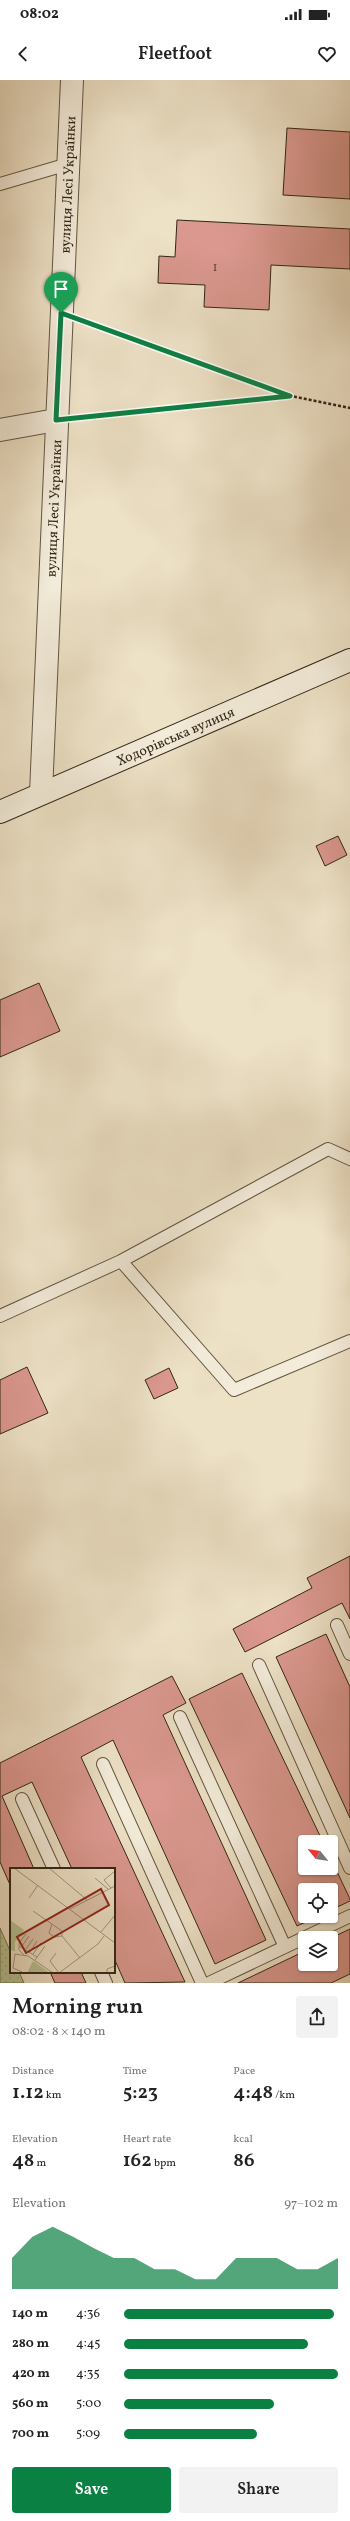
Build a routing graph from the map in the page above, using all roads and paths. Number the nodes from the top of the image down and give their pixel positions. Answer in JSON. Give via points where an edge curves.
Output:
{"nodes":[{"id":1,"x":72,"y":80,"type":"edge"},
{"id":2,"x":68,"y":164,"type":"junction"},
{"id":3,"x":0,"y":184,"type":"edge"},
{"id":4,"x":61,"y":313,"type":"junction"},
{"id":5,"x":290,"y":396,"type":"junction"},
{"id":6,"x":350,"y":408,"type":"edge"},
{"id":7,"x":56,"y":420,"type":"junction"},
{"id":8,"x":0,"y":430,"type":"edge"},
{"id":9,"x":350,"y":660,"type":"edge"},
{"id":10,"x":41,"y":793,"type":"junction"},
{"id":11,"x":0,"y":812,"type":"edge"},
{"id":12,"x":350,"y":1159,"type":"edge"},
{"id":13,"x":121,"y":1261,"type":"junction"},
{"id":14,"x":0,"y":1316,"type":"edge"},
{"id":15,"x":350,"y":1341,"type":"edge"},
{"id":16,"x":337,"y":1626,"type":"dead end"},
{"id":17,"x":350,"y":1654,"type":"edge"},
{"id":18,"x":258,"y":1665,"type":"dead end"},
{"id":19,"x":180,"y":1718,"type":"dead end"},
{"id":20,"x":103,"y":1764,"type":"dead end"},
{"id":21,"x":22,"y":1799,"type":"dead end"},
{"id":22,"x":54,"y":1868,"type":"edge"},
{"id":23,"x":350,"y":1868,"type":"edge"},
{"id":24,"x":350,"y":1916,"type":"edge"},
{"id":25,"x":285,"y":1947,"type":"junction"},
{"id":26,"x":101,"y":1973,"type":"edge"},
{"id":27,"x":106,"y":1983,"type":"edge"},
{"id":28,"x":202,"y":1983,"type":"edge"},
{"id":29,"x":209,"y":1983,"type":"edge"}],
"edges":[{"from":1,"to":2,"type":"street","name":"вулиця Лесі Українки"},
{"from":2,"to":3,"type":"lane"},
{"from":2,"to":4,"type":"street","name":"вулиця Лесі Українки"},
{"from":4,"to":5,"type":"path"},
{"from":4,"to":7,"type":"street","name":"вулиця Лесі Українки"},
{"from":5,"to":6,"type":"path"},
{"from":5,"to":7,"type":"path"},
{"from":7,"to":8,"type":"street"},
{"from":7,"to":10,"type":"street","name":"вулиця Лесі Українки"},
{"from":9,"to":10,"type":"street","name":"Ходорівська вулиця"},
{"from":10,"to":11,"type":"street","name":"Ходорівська вулиця"},
{"from":12,"to":13,"type":"lane","via":[[328,1149]]},
{"from":13,"to":14,"type":"lane"},
{"from":13,"to":15,"type":"lane","via":[[234,1390]]},
{"from":16,"to":17,"type":"lane"},
{"from":18,"to":23,"type":"lane"},
{"from":19,"to":25,"type":"lane"},
{"from":20,"to":28,"type":"lane"},
{"from":21,"to":22,"type":"lane"},
{"from":24,"to":25,"type":"lane"},
{"from":25,"to":29,"type":"lane"},
{"from":26,"to":27,"type":"lane"}]}
